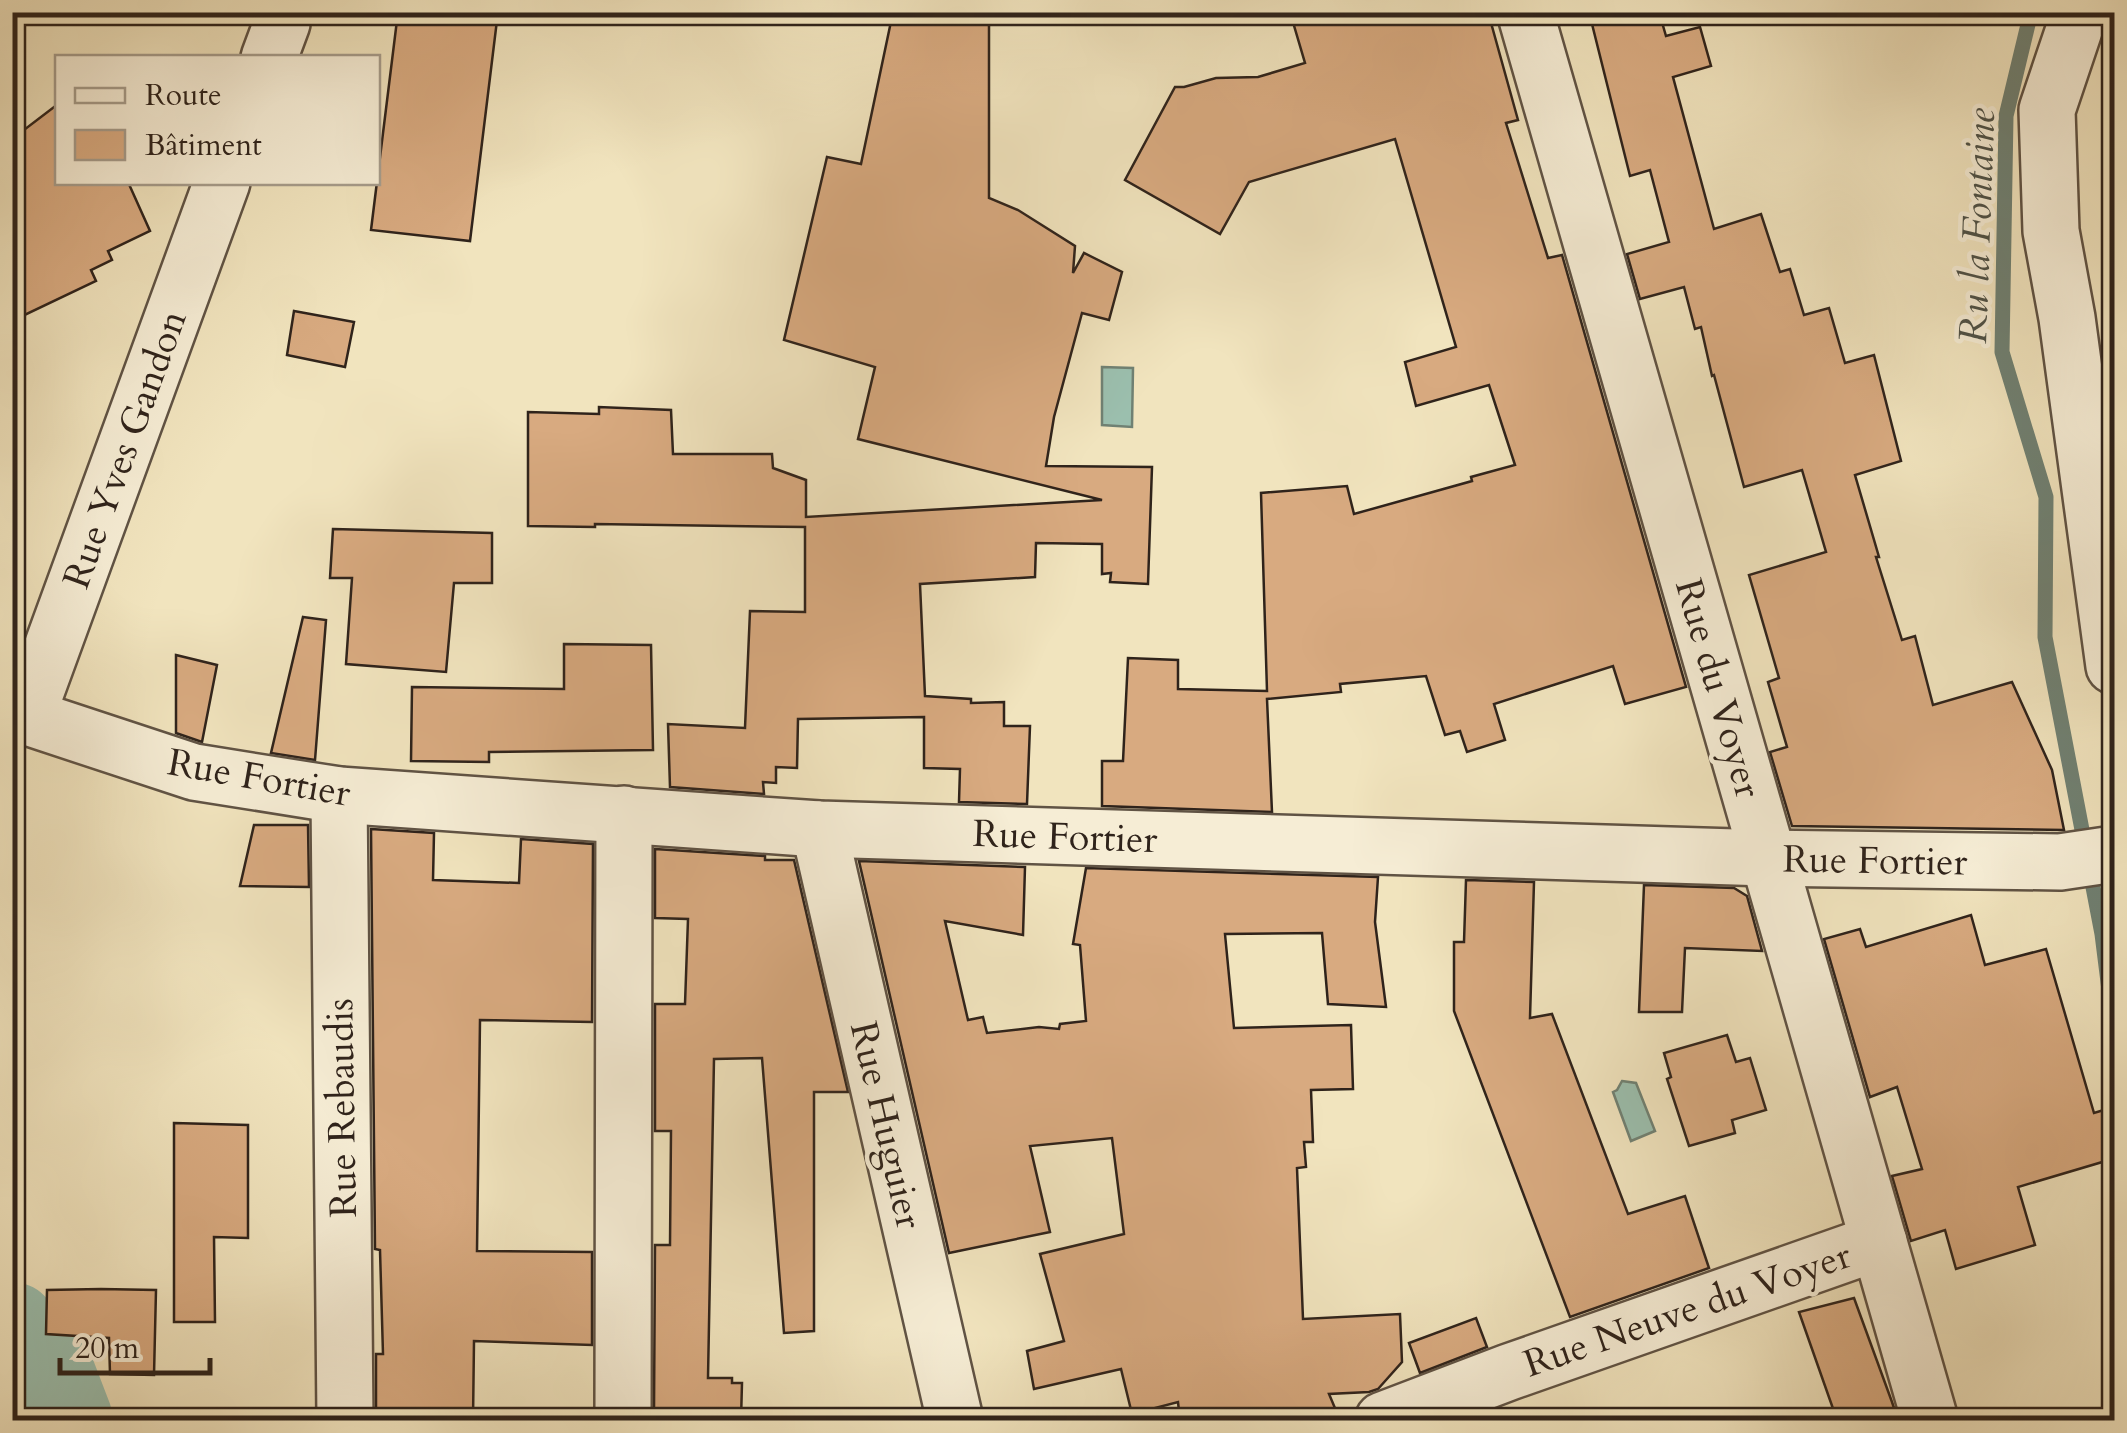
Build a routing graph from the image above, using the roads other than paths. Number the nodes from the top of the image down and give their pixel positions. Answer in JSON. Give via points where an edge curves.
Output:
{"nodes":[{"id":1,"x":276,"y":12,"type":"edge"},
{"id":2,"x":1525,"y":12,"type":"edge"},
{"id":3,"x":2080,"y":12,"type":"edge"},
{"id":4,"x":270,"y":55,"type":"edge"},
{"id":5,"x":221,"y":185,"type":"edge"},
{"id":6,"x":2114,"y":666,"type":"edge"},
{"id":7,"x":20,"y":714,"type":"edge"},
{"id":8,"x":339,"y":795,"type":"junction"},
{"id":9,"x":624,"y":814,"type":"junction"},
{"id":10,"x":819,"y":829,"type":"junction"},
{"id":11,"x":2094,"y":857,"type":"edge"},
{"id":12,"x":1768,"y":858,"type":"junction"},
{"id":13,"x":1879,"y":1242,"type":"junction"},
{"id":14,"x":344,"y":1420,"type":"edge"},
{"id":15,"x":623,"y":1420,"type":"edge"},
{"id":16,"x":954,"y":1420,"type":"edge"},
{"id":17,"x":1384,"y":1420,"type":"edge"},
{"id":18,"x":1930,"y":1420,"type":"edge"}],
"edges":[{"from":1,"to":4,"type":"street","via":[[282,24]]},
{"from":2,"to":12,"type":"street","name":"Rue du Voyer"},
{"from":3,"to":6,"type":"street","via":[[2047,110],[2051,230]]},
{"from":5,"to":7,"type":"street","name":"Rue Yves Gandon"},
{"from":7,"to":8,"type":"street","name":"Rue Fortier","via":[[194,772]]},
{"from":8,"to":9,"type":"street","name":"Rue Fortier"},
{"from":8,"to":14,"type":"street","name":"Rue Rebaudis"},
{"from":9,"to":10,"type":"street","name":"Rue Fortier"},
{"from":9,"to":15,"type":"street"},
{"from":10,"to":12,"type":"street","name":"Rue Fortier"},
{"from":10,"to":16,"type":"street","name":"Rue Huguier"},
{"from":11,"to":12,"type":"street","name":"Rue Fortier"},
{"from":12,"to":13,"type":"street","name":"Rue du Voyer"},
{"from":13,"to":17,"type":"street","name":"Rue Neuve du Voyer"},
{"from":13,"to":18,"type":"street","name":"Rue du Voyer"}]}
